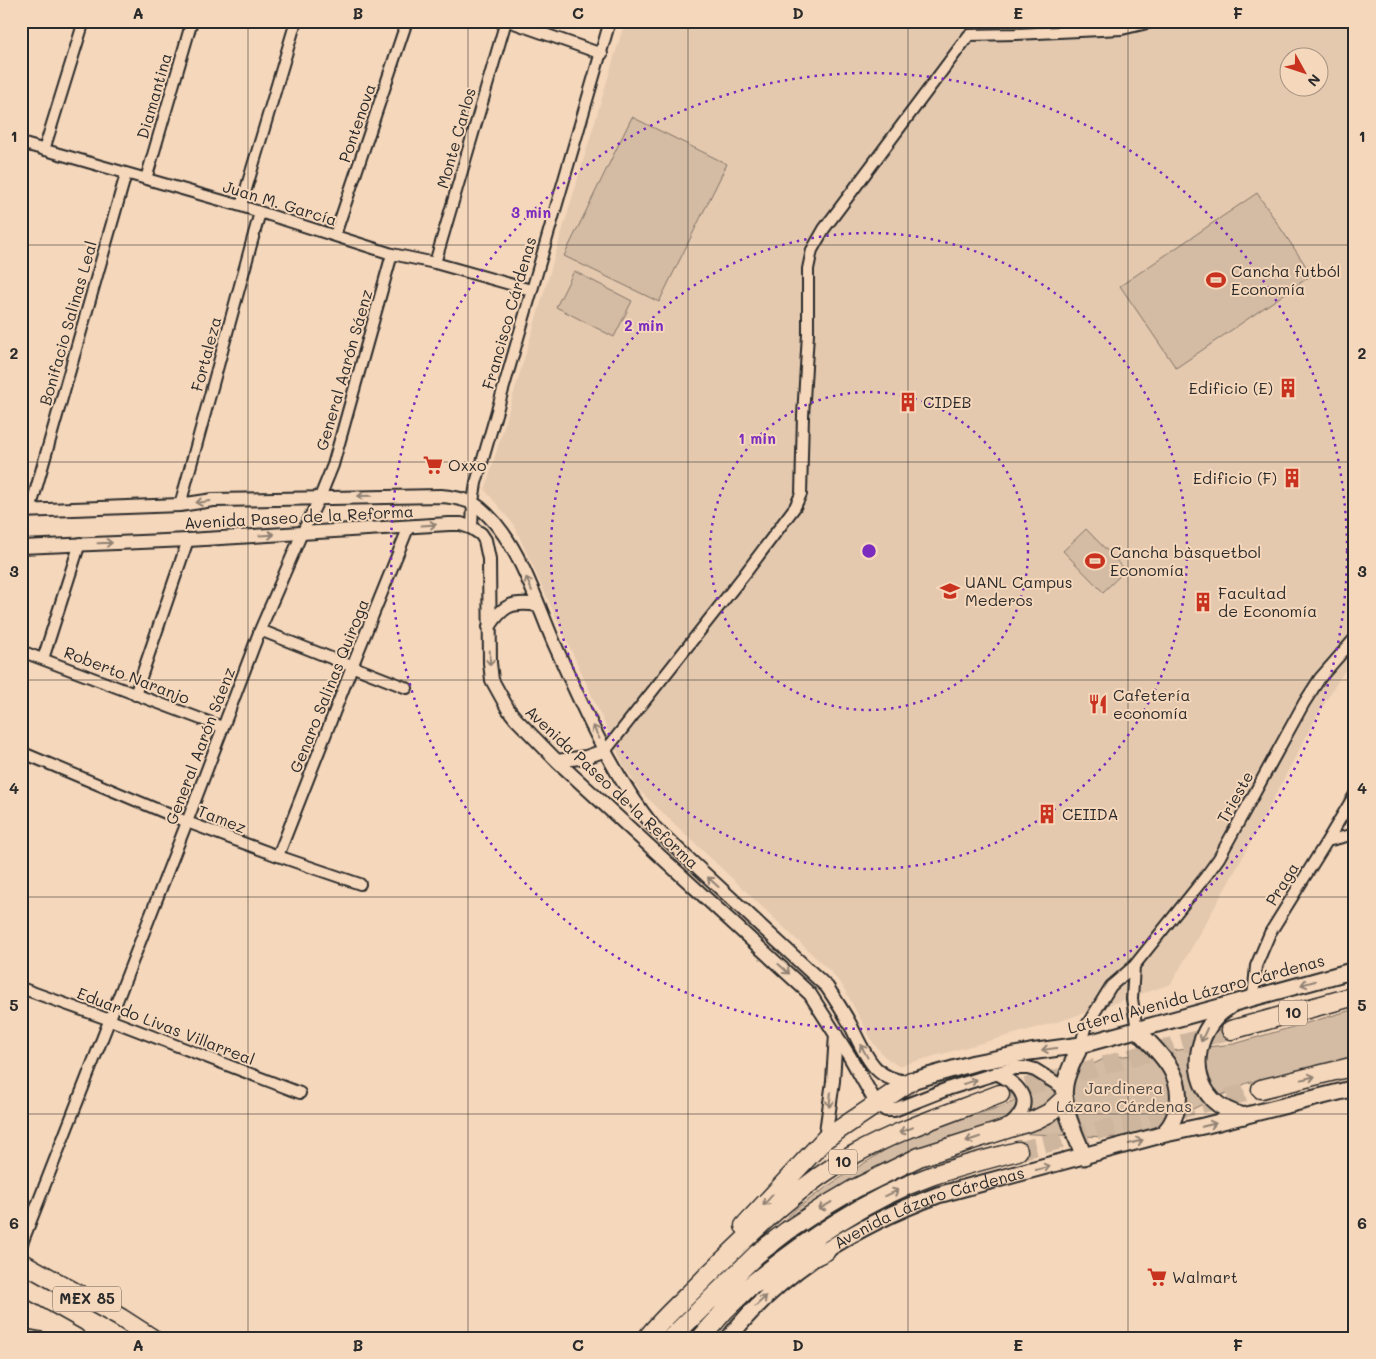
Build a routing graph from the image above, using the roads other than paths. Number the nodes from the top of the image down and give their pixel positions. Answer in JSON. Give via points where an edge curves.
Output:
{"nodes":[{"id":1,"x":84,"y":21,"type":"edge"},
{"id":2,"x":192,"y":21,"type":"edge"},
{"id":3,"x":296,"y":21,"type":"edge"},
{"id":4,"x":407,"y":21,"type":"edge"},
{"id":5,"x":507,"y":21,"type":"edge"},
{"id":6,"x":610,"y":21,"type":"edge"},
{"id":7,"x":1156,"y":21,"type":"edge"},
{"id":8,"x":602,"y":54,"type":"junction"},
{"id":9,"x":21,"y":143,"type":"edge"},
{"id":10,"x":44,"y":150,"type":"junction"},
{"id":11,"x":126,"y":174,"type":"junction"},
{"id":12,"x":146,"y":178,"type":"junction"},
{"id":13,"x":242,"y":206,"type":"junction"},
{"id":14,"x":260,"y":212,"type":"junction"},
{"id":15,"x":335,"y":235,"type":"junction"},
{"id":16,"x":392,"y":254,"type":"junction"},
{"id":17,"x":435,"y":263,"type":"junction"},
{"id":18,"x":531,"y":290,"type":"junction"},
{"id":19,"x":320,"y":497,"type":"junction"},
{"id":20,"x":473,"y":502,"type":"junction"},
{"id":21,"x":180,"y":505,"type":"junction"},
{"id":22,"x":26,"y":511,"type":"edge"},
{"id":23,"x":409,"y":526,"type":"junction"},
{"id":24,"x":472,"y":528,"type":"junction"},
{"id":25,"x":302,"y":533,"type":"junction"},
{"id":26,"x":188,"y":540,"type":"junction"},
{"id":27,"x":80,"y":544,"type":"junction"},
{"id":28,"x":21,"y":548,"type":"edge"},
{"id":29,"x":538,"y":605,"type":"junction"},
{"id":30,"x":489,"y":628,"type":"junction"},
{"id":31,"x":260,"y":630,"type":"junction"},
{"id":32,"x":1355,"y":638,"type":"edge"},
{"id":33,"x":21,"y":651,"type":"edge"},
{"id":34,"x":44,"y":659,"type":"junction"},
{"id":35,"x":352,"y":667,"type":"junction"},
{"id":36,"x":407,"y":688,"type":"dead end"},
{"id":37,"x":135,"y":695,"type":"junction"},
{"id":38,"x":222,"y":727,"type":"junction"},
{"id":39,"x":606,"y":750,"type":"junction"},
{"id":40,"x":22,"y":753,"type":"edge"},
{"id":41,"x":557,"y":761,"type":"junction"},
{"id":42,"x":1355,"y":794,"type":"edge"},
{"id":43,"x":187,"y":822,"type":"junction"},
{"id":44,"x":1355,"y":834,"type":"edge"},
{"id":45,"x":1327,"y":841,"type":"junction"},
{"id":46,"x":278,"y":856,"type":"junction"},
{"id":47,"x":360,"y":884,"type":"dead end"},
{"id":48,"x":1134,"y":966,"type":"junction"},
{"id":49,"x":1355,"y":970,"type":"edge"},
{"id":50,"x":21,"y":988,"type":"edge"},
{"id":51,"x":1355,"y":996,"type":"edge"},
{"id":52,"x":1253,"y":998,"type":"junction"},
{"id":53,"x":1238,"y":1002,"type":"junction"},
{"id":54,"x":110,"y":1020,"type":"junction"},
{"id":55,"x":1137,"y":1030,"type":"junction"},
{"id":56,"x":1231,"y":1030,"type":"tunnel mouth"},
{"id":57,"x":836,"y":1034,"type":"junction"},
{"id":58,"x":1080,"y":1045,"type":"junction"},
{"id":59,"x":1355,"y":1066,"type":"edge"},
{"id":60,"x":996,"y":1073,"type":"junction"},
{"id":61,"x":905,"y":1081,"type":"junction"},
{"id":62,"x":1355,"y":1088,"type":"edge"},
{"id":63,"x":1261,"y":1089,"type":"tunnel mouth"},
{"id":64,"x":300,"y":1093,"type":"dead end"},
{"id":65,"x":1000,"y":1094,"type":"tunnel mouth"},
{"id":66,"x":1064,"y":1094,"type":"junction"},
{"id":67,"x":876,"y":1104,"type":"junction"},
{"id":68,"x":1244,"y":1116,"type":"junction"},
{"id":69,"x":1005,"y":1129,"type":"junction"},
{"id":70,"x":1161,"y":1135,"type":"junction"},
{"id":71,"x":825,"y":1139,"type":"junction"},
{"id":72,"x":1018,"y":1151,"type":"tunnel mouth"},
{"id":73,"x":1084,"y":1157,"type":"junction"},
{"id":74,"x":21,"y":1246,"type":"edge"},
{"id":75,"x":826,"y":1252,"type":"junction"},
{"id":76,"x":21,"y":1262,"type":"edge"},
{"id":77,"x":712,"y":1272,"type":"junction"},
{"id":78,"x":750,"y":1286,"type":"junction"},
{"id":79,"x":684,"y":1299,"type":"junction"},
{"id":80,"x":21,"y":1307,"type":"edge"},
{"id":81,"x":21,"y":1321,"type":"edge"},
{"id":82,"x":59,"y":1328,"type":"junction"},
{"id":83,"x":76,"y":1338,"type":"edge"},
{"id":84,"x":152,"y":1338,"type":"edge"},
{"id":85,"x":647,"y":1338,"type":"edge"},
{"id":86,"x":671,"y":1338,"type":"edge"},
{"id":87,"x":701,"y":1338,"type":"edge"},
{"id":88,"x":729,"y":1338,"type":"edge"}],
"edges":[{"from":1,"to":10,"type":"street"},
{"from":2,"to":12,"type":"street","name":"Diamantina"},
{"from":3,"to":13,"type":"street"},
{"from":4,"to":15,"type":"street","name":"Pontenova"},
{"from":5,"to":8,"type":"street"},
{"from":5,"to":17,"type":"street","name":"Monte Carlos"},
{"from":6,"to":8,"type":"street","name":"Francisco Cárdenas"},
{"from":7,"to":39,"type":"street","via":[[1122,29],[969,35],[824,229],[812,250],[808,269],[803,479],[798,500],[744,575]]},
{"from":8,"to":18,"type":"street","name":"Francisco Cárdenas"},
{"from":9,"to":10,"type":"street","name":"Juan M. García"},
{"from":10,"to":11,"type":"street","name":"Juan M. García"},
{"from":11,"to":12,"type":"street","name":"Juan M. García"},
{"from":11,"to":22,"type":"street","name":"Bonifacio Salinas Leal"},
{"from":12,"to":13,"type":"street","name":"Juan M. García"},
{"from":13,"to":14,"type":"street","name":"Juan M. García"},
{"from":14,"to":15,"type":"street","name":"Juan M. García"},
{"from":14,"to":21,"type":"street","name":"Fortaleza"},
{"from":15,"to":16,"type":"street","name":"Juan M. García"},
{"from":16,"to":17,"type":"street","name":"Juan M. García"},
{"from":16,"to":19,"type":"street","name":"General Aarón Sáenz"},
{"from":17,"to":18,"type":"street","name":"Juan M. García"},
{"from":18,"to":20,"type":"street","name":"Francisco Cárdenas"},
{"from":20,"to":19,"type":"street","name":"Avenida Paseo de la Reforma","one_way":true,"via":[[441,496]]},
{"from":19,"to":21,"type":"street","name":"Avenida Paseo de la Reforma","one_way":true,"via":[[213,500]]},
{"from":19,"to":25,"type":"street","name":"General Aarón Sáenz"},
{"from":20,"to":24,"type":"street","name":"Francisco Cárdenas"},
{"from":29,"to":20,"type":"street","name":"Avenida Paseo de la Reforma","one_way":true,"via":[[515,554],[496,524]]},
{"from":21,"to":22,"type":"street","name":"Avenida Paseo de la Reforma"},
{"from":23,"to":24,"type":"street","name":"Avenida Paseo de la Reforma","one_way":true,"via":[[461,524]]},
{"from":23,"to":25,"type":"street","name":"Avenida Paseo de la Reforma"},
{"from":23,"to":35,"type":"street","name":"Genaro Salinas Quiroga"},
{"from":24,"to":30,"type":"street","name":"Avenida Paseo de la Reforma","via":[[485,540],[489,559]]},
{"from":26,"to":25,"type":"street","name":"Avenida Paseo de la Reforma","one_way":true},
{"from":25,"to":31,"type":"street","name":"General Aarón Sáenz"},
{"from":27,"to":26,"type":"street","name":"Avenida Paseo de la Reforma","one_way":true},
{"from":26,"to":37,"type":"street"},
{"from":27,"to":28,"type":"street","name":"Avenida Paseo de la Reforma"},
{"from":27,"to":34,"type":"street"},
{"from":29,"to":30,"type":"street","via":[[511,604],[496,616]]},
{"from":39,"to":29,"type":"street","name":"Avenida Paseo de la Reforma","one_way":true},
{"from":30,"to":41,"type":"street","name":"Avenida Paseo de la Reforma","one_way":true,"via":[[492,680],[508,709]]},
{"from":31,"to":35,"type":"street"},
{"from":31,"to":38,"type":"street","name":"General Aarón Sáenz"},
{"from":32,"to":48,"type":"street","name":"Trieste","via":[[1320,678],[1304,703],[1219,858]]},
{"from":33,"to":34,"type":"street","name":"Roberto Naranjo"},
{"from":34,"to":37,"type":"street","name":"Roberto Naranjo"},
{"from":35,"to":36,"type":"street"},
{"from":35,"to":46,"type":"street","name":"Genaro Salinas Quiroga"},
{"from":37,"to":38,"type":"street","name":"Roberto Naranjo"},
{"from":38,"to":43,"type":"street","name":"General Aarón Sáenz"},
{"from":39,"to":41,"type":"street"},
{"from":61,"to":39,"type":"street","name":"Avenida Paseo de la Reforma","one_way":true,"via":[[884,1076],[870,1062],[827,987],[653,826],[632,799]]},
{"from":40,"to":43,"type":"street","name":"Tamez"},
{"from":41,"to":57,"type":"street","name":"Avenida Paseo de la Reforma","one_way":true,"via":[[810,994]]},
{"from":42,"to":45,"type":"street","name":"Praga"},
{"from":43,"to":46,"type":"street","name":"Tamez"},
{"from":43,"to":54,"type":"street","name":"General Aarón Sáenz"},
{"from":44,"to":45,"type":"street"},
{"from":45,"to":52,"type":"street","name":"Praga","via":[[1270,933],[1256,966]]},
{"from":46,"to":47,"type":"street","name":"Tamez"},
{"from":48,"to":55,"type":"street","via":[[1132,999]]},
{"from":48,"to":58,"type":"street","name":"Trieste","via":[[1111,986],[1085,1028]]},
{"from":49,"to":52,"type":"main road","name":"Lateral Avenida Lázaro Cárdenas","one_way":true},
{"from":50,"to":54,"type":"street","name":"Eduardo Livas Villarreal"},
{"from":51,"to":56,"type":"highway","number":"10"},
{"from":52,"to":53,"type":"main road","name":"Lateral Avenida Lázaro Cárdenas"},
{"from":53,"to":55,"type":"main road","name":"Lateral Avenida Lázaro Cárdenas"},
{"from":53,"to":68,"type":"main road","one_way":true,"via":[[1210,1023],[1201,1042],[1198,1063],[1202,1083],[1213,1100]]},
{"from":54,"to":64,"type":"street","name":"Eduardo Livas Villarreal"},
{"from":54,"to":74,"type":"street","name":"General Aarón Sáenz"},
{"from":55,"to":58,"type":"main road","name":"Lateral Avenida Lázaro Cárdenas"},
{"from":55,"to":70,"type":"main road","via":[[1171,1067],[1178,1087],[1174,1118]]},
{"from":57,"to":67,"type":"street","name":"Avenida Paseo de la Reforma"},
{"from":57,"to":71,"type":"street","one_way":true},
{"from":58,"to":61,"type":"main road","name":"Lateral Avenida Lázaro Cárdenas","one_way":true,"via":[[974,1063]]},
{"from":58,"to":66,"type":"main road","via":[[1067,1075]]},
{"from":63,"to":59,"type":"highway","one_way":true},
{"from":60,"to":66,"type":"street","via":[[1014,1068],[1035,1070]]},
{"from":67,"to":60,"type":"street","one_way":true,"via":[[886,1110],[894,1110]]},
{"from":60,"to":69,"type":"street","via":[[1016,1085],[1023,1094],[1020,1115]]},
{"from":61,"to":67,"type":"highway"},
{"from":62,"to":68,"type":"main road"},
{"from":65,"to":77,"type":"highway","number":"10","one_way":true,"via":[[890,1136],[852,1156],[778,1209]]},
{"from":66,"to":69,"type":"highway","via":[[1042,1117]]},
{"from":66,"to":73,"type":"main road","via":[[1068,1116]]},
{"from":67,"to":71,"type":"highway"},
{"from":70,"to":68,"type":"main road","one_way":true},
{"from":69,"to":86,"type":"highway","one_way":true,"via":[[919,1156],[822,1208],[756,1254]]},
{"from":73,"to":70,"type":"main road","name":"Avenida Lázaro Cárdenas","one_way":true},
{"from":71,"to":79,"type":"highway","one_way":true,"via":[[715,1257]]},
{"from":78,"to":72,"type":"highway","name":"Avenida Lázaro Cárdenas","one_way":true,"via":[[779,1262],[868,1204],[930,1176]]},
{"from":75,"to":73,"type":"main road","name":"Avenida Lázaro Cárdenas","one_way":true,"via":[[880,1220],[938,1195]]},
{"from":75,"to":78,"type":"highway"},
{"from":88,"to":75,"type":"main road","name":"Avenida Lázaro Cárdenas","one_way":true,"via":[[743,1318],[785,1280]]},
{"from":76,"to":84,"type":"highway","number":"MEX 85"},
{"from":77,"to":79,"type":"highway","number":"10"},
{"from":77,"to":86,"type":"highway"},
{"from":78,"to":87,"type":"highway","name":"Avenida Lázaro Cárdenas"},
{"from":79,"to":85,"type":"highway","number":"10"},
{"from":80,"to":82,"type":"highway","number":"MEX 85"},
{"from":81,"to":82,"type":"street"},
{"from":82,"to":83,"type":"highway","number":"MEX 85"}]}
